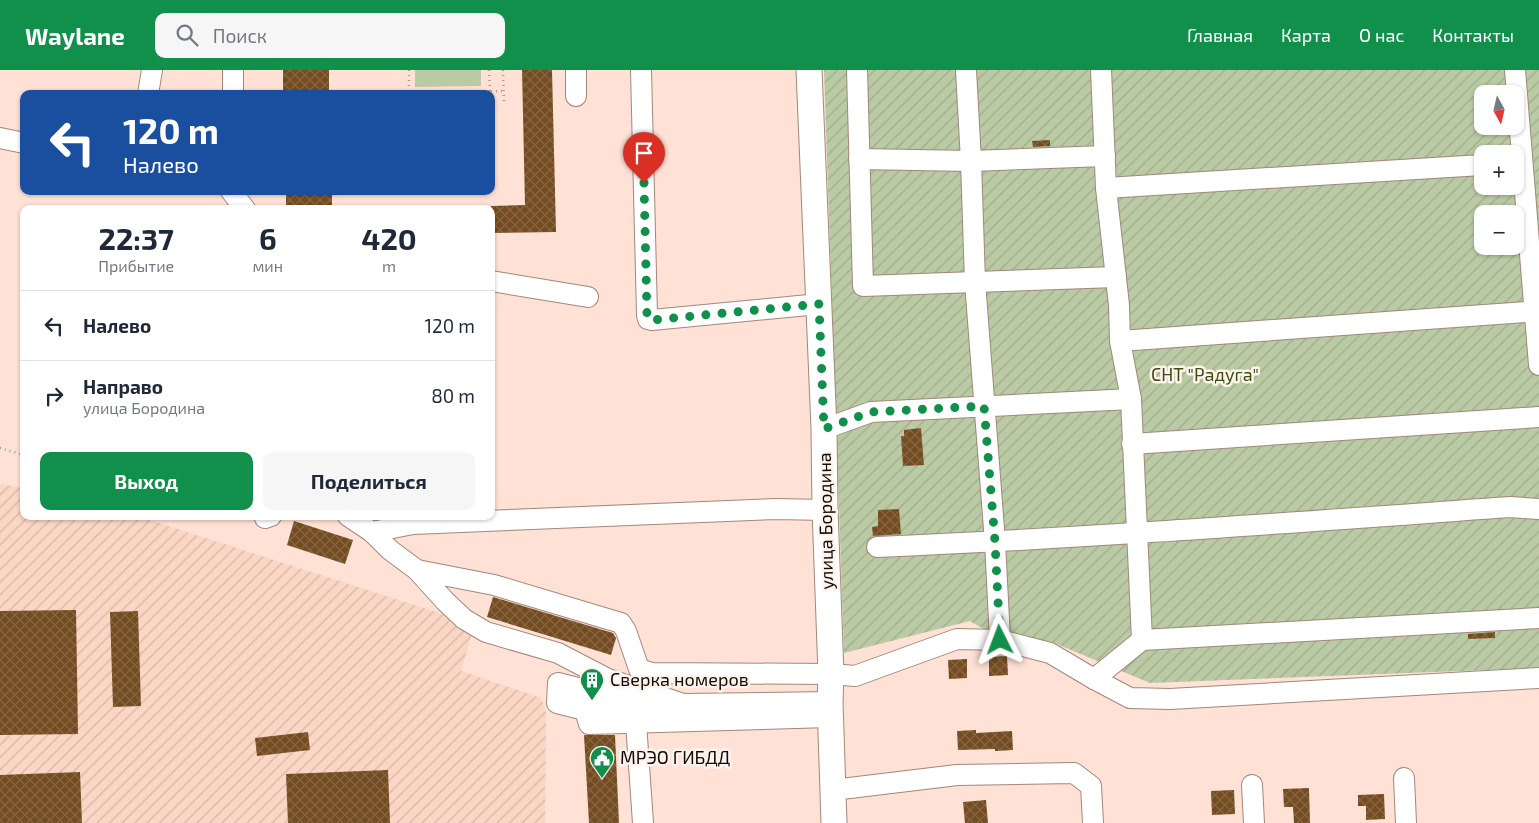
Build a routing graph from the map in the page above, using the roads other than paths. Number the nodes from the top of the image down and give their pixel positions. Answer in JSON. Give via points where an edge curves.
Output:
{"nodes":[{"id":1,"x":152,"y":70,"type":"edge"},
{"id":2,"x":233,"y":70,"type":"edge"},
{"id":3,"x":576,"y":70,"type":"edge"},
{"id":4,"x":641,"y":70,"type":"edge"},
{"id":5,"x":809,"y":70,"type":"edge"},
{"id":6,"x":857,"y":70,"type":"edge"},
{"id":7,"x":966,"y":70,"type":"edge"},
{"id":8,"x":1101,"y":70,"type":"edge"},
{"id":9,"x":1515,"y":70,"type":"edge"},
{"id":10,"x":149,"y":90,"type":"edge"},
{"id":11,"x":233,"y":90,"type":"edge"},
{"id":12,"x":576,"y":96,"type":"dead end"},
{"id":13,"x":0,"y":138,"type":"edge"},
{"id":14,"x":20,"y":142,"type":"edge"},
{"id":15,"x":1518,"y":145,"type":"edge"},
{"id":16,"x":1105,"y":156,"type":"junction"},
{"id":17,"x":859,"y":159,"type":"junction"},
{"id":18,"x":971,"y":160,"type":"junction"},
{"id":19,"x":1474,"y":165,"type":"edge"},
{"id":20,"x":1106,"y":188,"type":"junction"},
{"id":21,"x":234,"y":195,"type":"edge"},
{"id":22,"x":1523,"y":195,"type":"edge"},
{"id":23,"x":242,"y":205,"type":"edge"},
{"id":24,"x":1116,"y":277,"type":"junction"},
{"id":25,"x":495,"y":282,"type":"edge"},
{"id":26,"x":975,"y":282,"type":"junction"},
{"id":27,"x":588,"y":297,"type":"dead end"},
{"id":28,"x":819,"y":304,"type":"junction"},
{"id":29,"x":1537,"y":311,"type":"edge"},
{"id":30,"x":1120,"y":341,"type":"junction"},
{"id":31,"x":1539,"y":365,"type":"edge"},
{"id":32,"x":1131,"y":399,"type":"junction"},
{"id":33,"x":984,"y":406,"type":"junction"},
{"id":34,"x":1539,"y":417,"type":"edge"},
{"id":35,"x":824,"y":429,"type":"junction"},
{"id":36,"x":1132,"y":444,"type":"junction"},
{"id":37,"x":1539,"y":509,"type":"edge"},
{"id":38,"x":825,"y":510,"type":"junction"},
{"id":39,"x":354,"y":520,"type":"edge"},
{"id":40,"x":372,"y":532,"type":"junction"},
{"id":41,"x":1138,"y":534,"type":"junction"},
{"id":42,"x":995,"y":542,"type":"junction"},
{"id":43,"x":877,"y":547,"type":"dead end"},
{"id":44,"x":417,"y":570,"type":"junction"},
{"id":45,"x":1539,"y":618,"type":"edge"},
{"id":46,"x":1000,"y":640,"type":"junction"},
{"id":47,"x":1142,"y":640,"type":"junction"},
{"id":48,"x":831,"y":674,"type":"junction"},
{"id":49,"x":1539,"y":678,"type":"edge"},
{"id":50,"x":1094,"y":679,"type":"junction"},
{"id":51,"x":683,"y":704,"type":"junction"},
{"id":52,"x":646,"y":706,"type":"junction"},
{"id":53,"x":585,"y":710,"type":"junction"},
{"id":54,"x":830,"y":710,"type":"junction"},
{"id":55,"x":636,"y":724,"type":"junction"},
{"id":56,"x":1404,"y":778,"type":"dead end"},
{"id":57,"x":1252,"y":785,"type":"dead end"},
{"id":58,"x":833,"y":790,"type":"junction"},
{"id":59,"x":643,"y":823,"type":"edge"},
{"id":60,"x":834,"y":823,"type":"edge"},
{"id":61,"x":1093,"y":823,"type":"edge"},
{"id":62,"x":1254,"y":823,"type":"edge"},
{"id":63,"x":1406,"y":823,"type":"edge"}],
"edges":[{"from":1,"to":10,"type":"street"},
{"from":2,"to":11,"type":"street"},
{"from":3,"to":12,"type":"street"},
{"from":4,"to":28,"type":"street","via":[[648,319]]},
{"from":5,"to":28,"type":"main road","name":"улица Бородина"},
{"from":6,"to":17,"type":"street"},
{"from":7,"to":18,"type":"street"},
{"from":8,"to":16,"type":"street"},
{"from":9,"to":15,"type":"street"},
{"from":13,"to":14,"type":"street"},
{"from":16,"to":18,"type":"street"},
{"from":16,"to":20,"type":"street"},
{"from":17,"to":18,"type":"street"},
{"from":17,"to":26,"type":"street","via":[[863,286]]},
{"from":18,"to":26,"type":"street"},
{"from":19,"to":20,"type":"street"},
{"from":20,"to":24,"type":"street"},
{"from":21,"to":23,"type":"street"},
{"from":22,"to":29,"type":"street"},
{"from":24,"to":26,"type":"street"},
{"from":24,"to":30,"type":"street"},
{"from":25,"to":27,"type":"street"},
{"from":26,"to":33,"type":"street"},
{"from":28,"to":35,"type":"main road","name":"улица Бородина"},
{"from":29,"to":30,"type":"street"},
{"from":29,"to":31,"type":"street"},
{"from":30,"to":32,"type":"street"},
{"from":32,"to":33,"type":"street"},
{"from":32,"to":36,"type":"street"},
{"from":33,"to":35,"type":"street","via":[[871,412]]},
{"from":33,"to":42,"type":"street"},
{"from":34,"to":36,"type":"street"},
{"from":35,"to":38,"type":"main road","name":"улица Бородина"},
{"from":36,"to":41,"type":"street"},
{"from":37,"to":41,"type":"street","via":[[1510,507]]},
{"from":38,"to":40,"type":"street","via":[[776,509],[423,524]]},
{"from":38,"to":48,"type":"main road","name":"улица Бородина"},
{"from":39,"to":40,"type":"street"},
{"from":40,"to":44,"type":"street"},
{"from":41,"to":42,"type":"street"},
{"from":41,"to":47,"type":"street"},
{"from":42,"to":43,"type":"street"},
{"from":42,"to":46,"type":"street"},
{"from":44,"to":48,"type":"street","via":[[494,585],[621,623],[639,669],[652,673]]},
{"from":44,"to":51,"type":"street","via":[[464,619],[486,632],[558,653],[608,679]]},
{"from":45,"to":47,"type":"street"},
{"from":46,"to":48,"type":"street","via":[[957,639],[855,676]]},
{"from":46,"to":50,"type":"street","via":[[1050,653]]},
{"from":47,"to":50,"type":"street"},
{"from":48,"to":54,"type":"main road","name":"улица Бородина"},
{"from":49,"to":50,"type":"street","via":[[1170,699],[1130,698]]},
{"from":51,"to":52,"type":"street"},
{"from":51,"to":54,"type":"street"},
{"from":52,"to":53,"type":"street"},
{"from":52,"to":53,"type":"street","via":[[558,683],[557,703]]},
{"from":53,"to":55,"type":"street","via":[[589,724]]},
{"from":54,"to":55,"type":"street"},
{"from":54,"to":58,"type":"main road","name":"улица Бородина"},
{"from":55,"to":59,"type":"street"},
{"from":56,"to":63,"type":"street"},
{"from":57,"to":62,"type":"street"},
{"from":58,"to":60,"type":"main road","name":"улица Бородина"},
{"from":58,"to":61,"type":"street","via":[[957,775],[1074,773],[1092,786]]}]}
